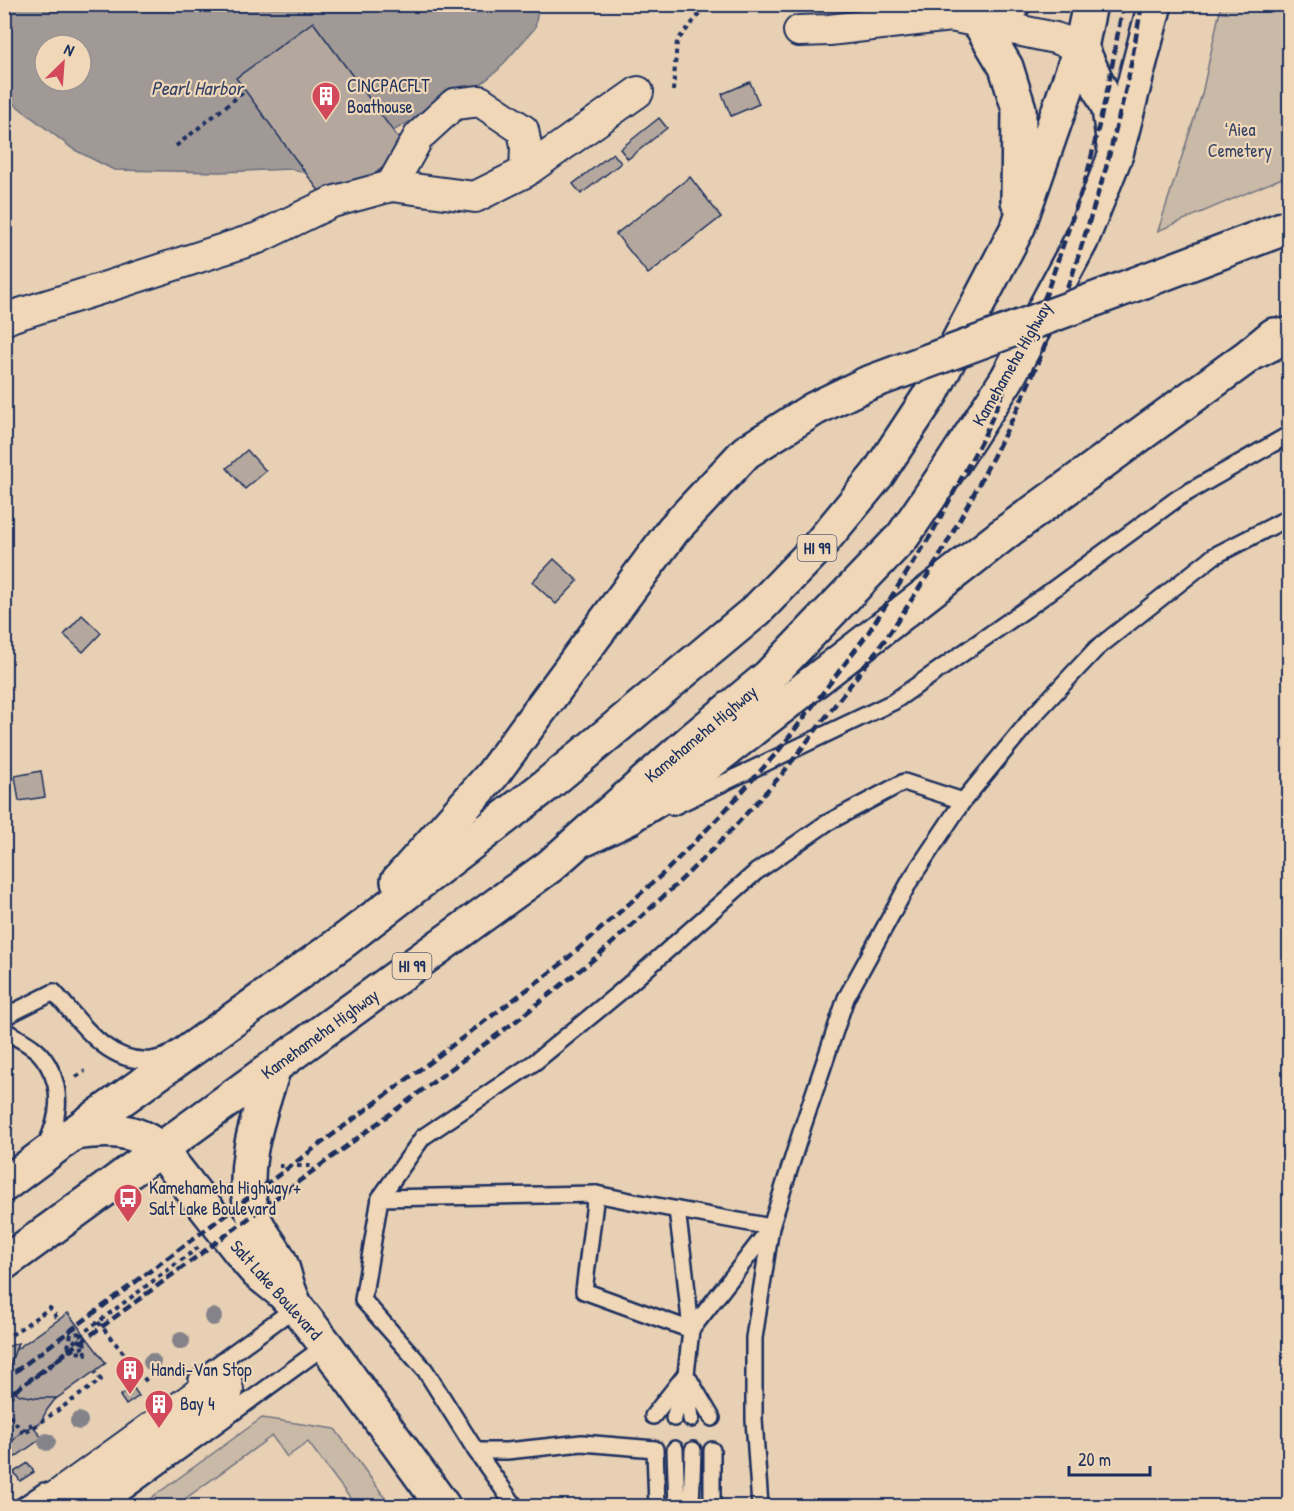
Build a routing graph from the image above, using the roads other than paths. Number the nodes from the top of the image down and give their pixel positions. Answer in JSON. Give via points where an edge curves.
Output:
{"nodes":[{"id":1,"x":1013,"y":4,"type":"edge"},
{"id":2,"x":1090,"y":4,"type":"edge"},
{"id":3,"x":1155,"y":4,"type":"edge"},
{"id":4,"x":979,"y":22,"type":"junction"},
{"id":5,"x":800,"y":31,"type":"dead end"},
{"id":6,"x":1082,"y":47,"type":"junction"},
{"id":7,"x":639,"y":92,"type":"dead end"},
{"id":8,"x":1116,"y":154,"type":"junction"},
{"id":9,"x":525,"y":172,"type":"junction"},
{"id":10,"x":391,"y":186,"type":"junction"},
{"id":11,"x":1290,"y":226,"type":"edge"},
{"id":12,"x":1018,"y":227,"type":"junction"},
{"id":13,"x":4,"y":320,"type":"edge"},
{"id":14,"x":1290,"y":322,"type":"edge"},
{"id":15,"x":1290,"y":334,"type":"edge"},
{"id":16,"x":1251,"y":354,"type":"junction"},
{"id":17,"x":1290,"y":434,"type":"edge"},
{"id":18,"x":1290,"y":517,"type":"edge"},
{"id":19,"x":963,"y":801,"type":"junction"},
{"id":20,"x":550,"y":866,"type":"junction"},
{"id":21,"x":345,"y":940,"type":"junction"},
{"id":22,"x":4,"y":1017,"type":"edge"},
{"id":23,"x":4,"y":1030,"type":"edge"},
{"id":24,"x":207,"y":1038,"type":"junction"},
{"id":25,"x":274,"y":1067,"type":"junction"},
{"id":26,"x":74,"y":1133,"type":"junction"},
{"id":27,"x":160,"y":1149,"type":"junction"},
{"id":28,"x":36,"y":1162,"type":"junction"},
{"id":29,"x":4,"y":1185,"type":"edge"},
{"id":30,"x":596,"y":1194,"type":"junction"},
{"id":31,"x":380,"y":1198,"type":"junction"},
{"id":32,"x":677,"y":1210,"type":"junction"},
{"id":33,"x":771,"y":1227,"type":"junction"},
{"id":34,"x":4,"y":1263,"type":"edge"},
{"id":35,"x":296,"y":1307,"type":"junction"},
{"id":36,"x":691,"y":1330,"type":"junction"},
{"id":37,"x":326,"y":1345,"type":"junction"},
{"id":38,"x":686,"y":1374,"type":"junction"},
{"id":39,"x":653,"y":1416,"type":"dead end"},
{"id":40,"x":674,"y":1418,"type":"dead end"},
{"id":41,"x":712,"y":1418,"type":"dead end"},
{"id":42,"x":691,"y":1419,"type":"dead end"},
{"id":43,"x":675,"y":1449,"type":"dead end"},
{"id":44,"x":693,"y":1450,"type":"dead end"},
{"id":45,"x":712,"y":1450,"type":"dead end"},
{"id":46,"x":476,"y":1451,"type":"junction"},
{"id":47,"x":22,"y":1506,"type":"edge"},
{"id":48,"x":43,"y":1506,"type":"edge"},
{"id":49,"x":73,"y":1506,"type":"edge"},
{"id":50,"x":105,"y":1506,"type":"edge"},
{"id":51,"x":443,"y":1506,"type":"edge"},
{"id":52,"x":515,"y":1506,"type":"edge"},
{"id":53,"x":657,"y":1506,"type":"edge"},
{"id":54,"x":677,"y":1506,"type":"edge"},
{"id":55,"x":691,"y":1506,"type":"edge"},
{"id":56,"x":712,"y":1506,"type":"edge"},
{"id":57,"x":760,"y":1506,"type":"edge"}],
"edges":[{"from":1,"to":4,"type":"main road"},
{"from":2,"to":6,"type":"main road","number":"HI 99"},
{"from":3,"to":8,"type":"main road","name":"Kamehameha Highway","number":"HI 99"},
{"from":4,"to":5,"type":"street","via":[[951,16]]},
{"from":4,"to":6,"type":"street"},
{"from":4,"to":12,"type":"main road","via":[[1006,67],[1019,109]]},
{"from":6,"to":8,"type":"main road","via":[[1109,109]]},
{"from":6,"to":12,"type":"main road","number":"HI 99"},
{"from":7,"to":9,"type":"street"},
{"from":8,"to":20,"type":"main road","name":"Kamehameha Highway","number":"HI 99","via":[[1081,241],[1007,379],[903,536],[769,676]]},
{"from":9,"to":10,"type":"street","via":[[474,197]]},
{"from":9,"to":10,"type":"street","via":[[523,130],[480,101],[454,104],[419,136]]},
{"from":10,"to":13,"type":"street","via":[[332,202],[258,238]]},
{"from":11,"to":21,"type":"main road","bridge":true,"via":[[866,384],[814,409],[746,453],[673,530],[492,775]]},
{"from":12,"to":21,"type":"main road","number":"HI 99","via":[[932,392],[878,474],[809,556],[757,610],[557,777]]},
{"from":14,"to":16,"type":"main road"},
{"from":15,"to":16,"type":"main road"},
{"from":16,"to":20,"type":"main road","via":[[1010,530],[681,785]]},
{"from":17,"to":20,"type":"lane","via":[[1178,498],[893,702]]},
{"from":18,"to":19,"type":"lane","via":[[1214,556],[1096,649],[1035,714]]},
{"from":19,"to":31,"type":"lane","via":[[904,782],[825,824],[756,872],[535,1062],[423,1137]]},
{"from":19,"to":33,"type":"lane","via":[[911,879],[846,998]]},
{"from":20,"to":25,"type":"main road","name":"Kamehameha Highway","number":"HI 99"},
{"from":21,"to":24,"type":"main road","number":"HI 99"},
{"from":22,"to":24,"type":"lane","via":[[54,992],[104,1046],[130,1058],[173,1056]]},
{"from":23,"to":28,"type":"lane","via":[[40,1054],[56,1083],[56,1118]]},
{"from":24,"to":26,"type":"main road","number":"HI 99"},
{"from":25,"to":27,"type":"main road","name":"Kamehameha Highway","number":"HI 99"},
{"from":25,"to":35,"type":"main road","via":[[252,1146],[249,1197],[256,1222],[280,1262]]},
{"from":26,"to":27,"type":"main road","name":"Salt Lake Boulevard","via":[[122,1132],[151,1141]]},
{"from":26,"to":28,"type":"main road","number":"HI 99"},
{"from":27,"to":34,"type":"main road","name":"Kamehameha Highway","number":"HI 99"},
{"from":27,"to":35,"type":"main road","name":"Salt Lake Boulevard","via":[[250,1264]]},
{"from":28,"to":29,"type":"main road","number":"HI 99"},
{"from":30,"to":31,"type":"lane"},
{"from":30,"to":32,"type":"lane"},
{"from":30,"to":36,"type":"lane","via":[[584,1291]]},
{"from":31,"to":46,"type":"lane","via":[[363,1300],[425,1370]]},
{"from":32,"to":33,"type":"lane"},
{"from":32,"to":36,"type":"lane"},
{"from":33,"to":36,"type":"lane"},
{"from":33,"to":57,"type":"lane","via":[[754,1338]]},
{"from":35,"to":37,"type":"main road","name":"Salt Lake Boulevard"},
{"from":35,"to":47,"type":"lane"},
{"from":36,"to":38,"type":"lane"},
{"from":37,"to":50,"type":"lane"},
{"from":37,"to":51,"type":"main road","name":"Salt Lake Boulevard"},
{"from":38,"to":39,"type":"lane"},
{"from":38,"to":40,"type":"lane"},
{"from":38,"to":41,"type":"lane"},
{"from":38,"to":42,"type":"lane"},
{"from":43,"to":54,"type":"lane"},
{"from":44,"to":55,"type":"lane"},
{"from":45,"to":56,"type":"lane"},
{"from":46,"to":52,"type":"lane"},
{"from":46,"to":53,"type":"lane","via":[[582,1443],[655,1449]]},
{"from":48,"to":49,"type":"street","via":[[216,1382],[227,1384],[226,1396]]}]}
